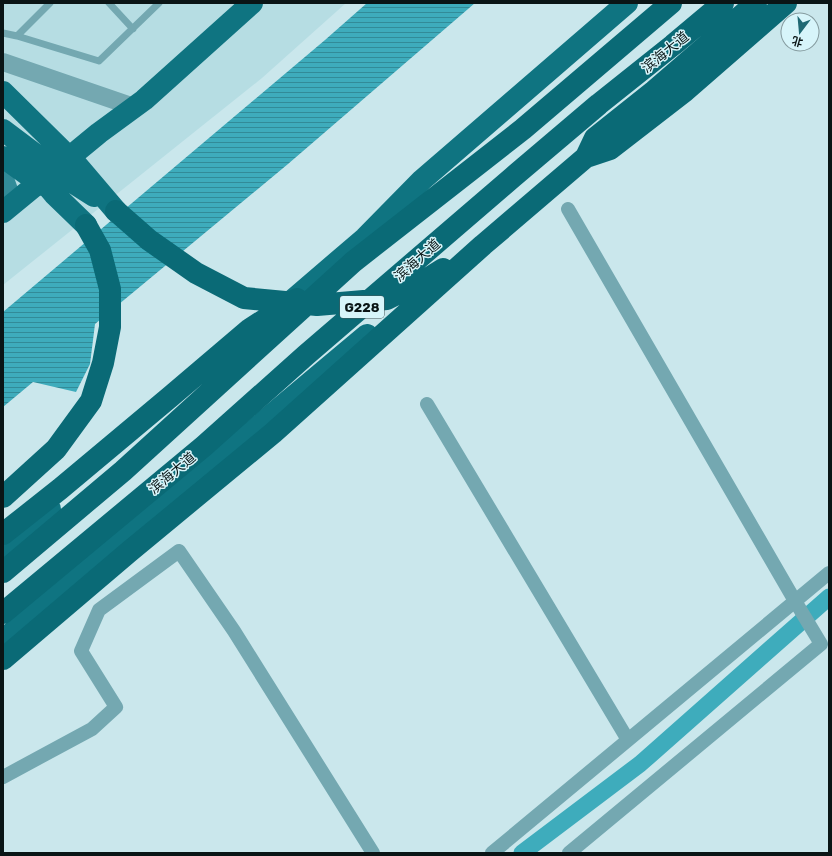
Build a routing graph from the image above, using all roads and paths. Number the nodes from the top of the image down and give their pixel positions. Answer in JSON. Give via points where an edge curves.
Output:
{"nodes":[{"id":1,"x":50,"y":3,"type":"edge"},
{"id":2,"x":109,"y":3,"type":"edge"},
{"id":3,"x":159,"y":3,"type":"edge"},
{"id":4,"x":252,"y":3,"type":"edge"},
{"id":5,"x":609,"y":3,"type":"edge"},
{"id":6,"x":627,"y":3,"type":"edge"},
{"id":7,"x":671,"y":3,"type":"edge"},
{"id":8,"x":723,"y":3,"type":"edge"},
{"id":9,"x":786,"y":3,"type":"edge"},
{"id":10,"x":760,"y":4,"type":"edge"},
{"id":11,"x":133,"y":29,"type":"junction"},
{"id":12,"x":3,"y":32,"type":"edge"},
{"id":13,"x":594,"y":32,"type":"junction"},
{"id":14,"x":17,"y":36,"type":"junction"},
{"id":15,"x":3,"y":62,"type":"edge"},
{"id":16,"x":3,"y":92,"type":"edge"},
{"id":17,"x":134,"y":107,"type":"junction"},
{"id":18,"x":3,"y":130,"type":"edge"},
{"id":19,"x":3,"y":140,"type":"edge"},
{"id":20,"x":3,"y":157,"type":"edge"},
{"id":21,"x":586,"y":157,"type":"junction"},
{"id":22,"x":3,"y":176,"type":"edge"},
{"id":23,"x":51,"y":185,"type":"junction"},
{"id":24,"x":9,"y":207,"type":"edge"},
{"id":25,"x":568,"y":209,"type":"dead end"},
{"id":26,"x":116,"y":210,"type":"junction"},
{"id":27,"x":86,"y":225,"type":"joint"},
{"id":28,"x":483,"y":245,"type":"junction"},
{"id":29,"x":353,"y":262,"type":"junction"},
{"id":30,"x":427,"y":404,"type":"dead end"},
{"id":31,"x":3,"y":497,"type":"edge"},
{"id":32,"x":3,"y":534,"type":"edge"},
{"id":33,"x":3,"y":550,"type":"edge"},
{"id":34,"x":3,"y":572,"type":"edge"},
{"id":35,"x":829,"y":573,"type":"edge"},
{"id":36,"x":797,"y":605,"type":"junction"},
{"id":37,"x":3,"y":614,"type":"edge"},
{"id":38,"x":3,"y":640,"type":"edge"},
{"id":39,"x":3,"y":659,"type":"edge"},
{"id":40,"x":628,"y":740,"type":"junction"},
{"id":41,"x":3,"y":777,"type":"edge"},
{"id":42,"x":373,"y":853,"type":"edge"},
{"id":43,"x":492,"y":853,"type":"edge"},
{"id":44,"x":569,"y":853,"type":"edge"}],
"edges":[{"from":1,"to":14,"type":"lane"},
{"from":2,"to":11,"type":"lane"},
{"from":3,"to":11,"type":"lane"},
{"from":4,"to":17,"type":"main road"},
{"from":5,"to":13,"type":"main road"},
{"from":6,"to":13,"type":"main road"},
{"from":7,"to":29,"type":"highway","number":"G228","via":[[524,129]]},
{"from":8,"to":37,"type":"highway","name":"滨海大道","number":"G228","via":[[599,104],[306,355],[204,446]]},
{"from":9,"to":21,"type":"highway","via":[[685,91],[616,145]]},
{"from":10,"to":21,"type":"highway","via":[[595,138]]},
{"from":10,"to":38,"type":"main road"},
{"from":11,"to":14,"type":"lane","via":[[99,61]]},
{"from":12,"to":14,"type":"lane"},
{"from":13,"to":33,"type":"main road","via":[[422,180],[365,238]]},
{"from":15,"to":17,"type":"street"},
{"from":16,"to":26,"type":"main road","via":[[76,164]]},
{"from":17,"to":23,"type":"main road","via":[[99,133]]},
{"from":18,"to":26,"type":"main road","via":[[72,182]]},
{"from":19,"to":23,"type":"main road"},
{"from":20,"to":23,"type":"main road"},
{"from":21,"to":28,"type":"highway"},
{"from":22,"to":24,"type":"main road","via":[[8,190]]},
{"from":23,"to":24,"type":"main road"},
{"from":23,"to":27,"type":"main road"},
{"from":25,"to":36,"type":"street"},
{"from":26,"to":28,"type":"highway","via":[[149,240],[196,273],[244,298],[317,305],[387,299],[427,279]]},
{"from":27,"to":31,"type":"highway","via":[[100,250],[110,289],[110,327],[103,363],[91,401],[56,449]]},
{"from":28,"to":39,"type":"highway","via":[[273,433]]},
{"from":29,"to":32,"type":"highway","via":[[250,329]]},
{"from":29,"to":34,"type":"highway","number":"G228","via":[[123,471]]},
{"from":30,"to":40,"type":"street"},
{"from":35,"to":36,"type":"street"},
{"from":36,"to":40,"type":"street"},
{"from":36,"to":44,"type":"street","via":[[821,644]]},
{"from":40,"to":43,"type":"street"},
{"from":41,"to":42,"type":"street","via":[[92,729],[116,707],[82,651],[99,610],[179,551],[234,631]]}]}
